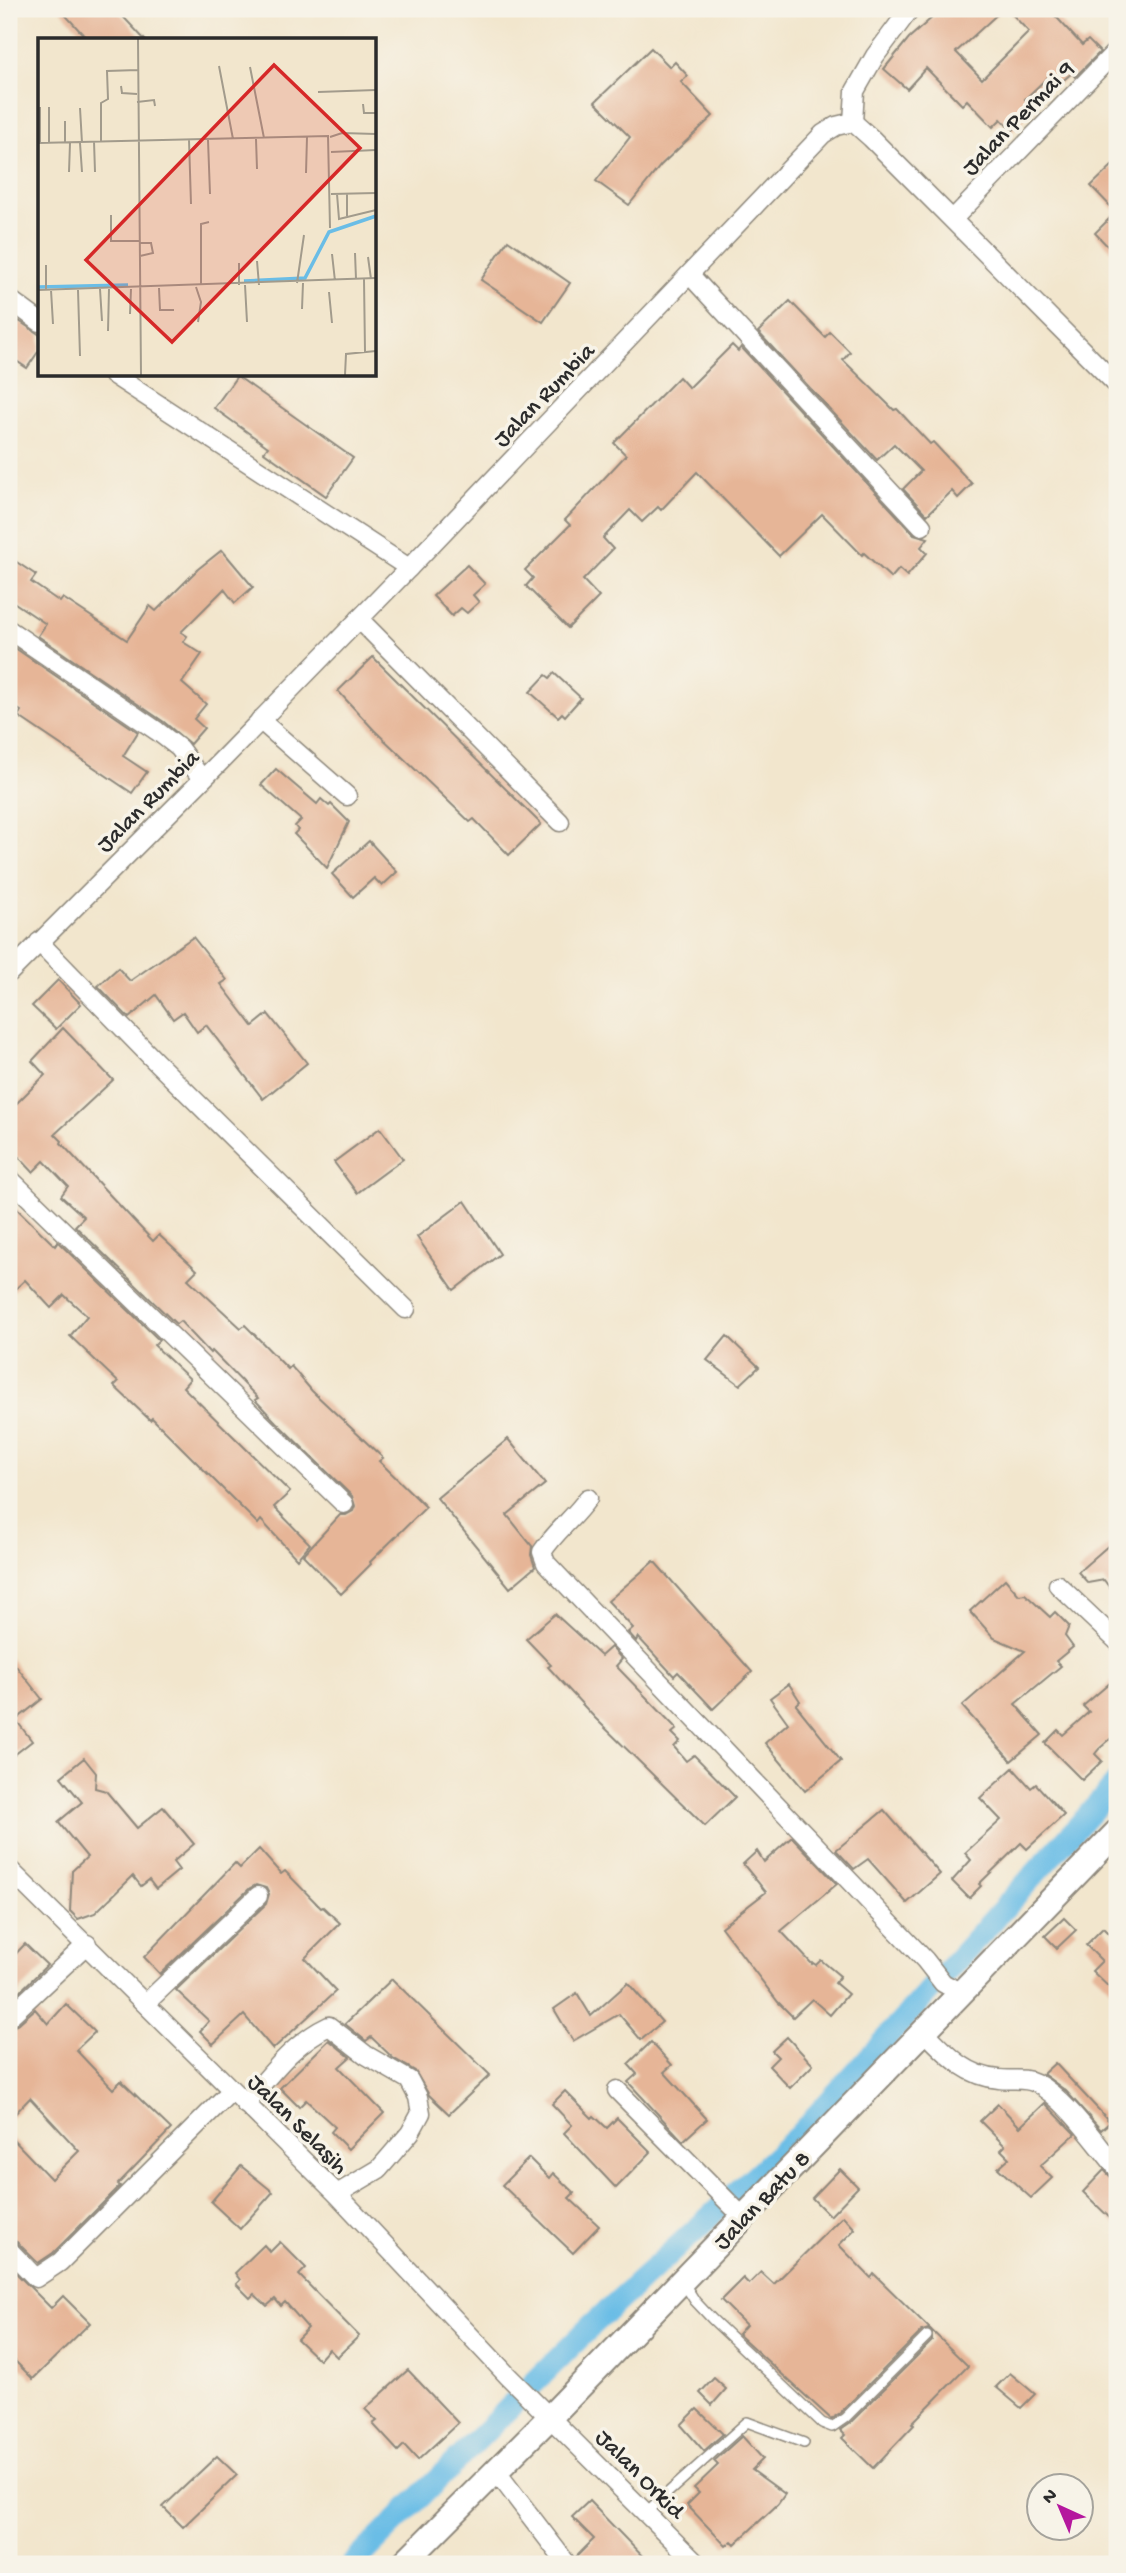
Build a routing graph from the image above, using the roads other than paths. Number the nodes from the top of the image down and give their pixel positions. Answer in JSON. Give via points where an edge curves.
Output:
{"nodes":[{"id":1,"x":910,"y":9,"type":"edge"},
{"id":2,"x":1117,"y":50,"type":"edge"},
{"id":3,"x":853,"y":122,"type":"junction"},
{"id":4,"x":953,"y":219,"type":"junction"},
{"id":5,"x":690,"y":275,"type":"junction"},
{"id":6,"x":9,"y":299,"type":"edge"},
{"id":7,"x":38,"y":321,"type":"edge"},
{"id":8,"x":115,"y":376,"type":"edge"},
{"id":9,"x":1117,"y":385,"type":"edge"},
{"id":10,"x":922,"y":526,"type":"dead end"},
{"id":11,"x":409,"y":568,"type":"junction"},
{"id":12,"x":359,"y":619,"type":"junction"},
{"id":13,"x":9,"y":630,"type":"edge"},
{"id":14,"x":260,"y":720,"type":"junction"},
{"id":15,"x":202,"y":779,"type":"junction"},
{"id":16,"x":346,"y":796,"type":"dead end"},
{"id":17,"x":560,"y":822,"type":"dead end"},
{"id":18,"x":38,"y":942,"type":"junction"},
{"id":19,"x":9,"y":973,"type":"edge"},
{"id":20,"x":9,"y":1178,"type":"edge"},
{"id":21,"x":406,"y":1309,"type":"dead end"},
{"id":22,"x":588,"y":1498,"type":"dead end"},
{"id":23,"x":344,"y":1504,"type":"dead end"},
{"id":24,"x":1059,"y":1584,"type":"dead end"},
{"id":25,"x":1117,"y":1641,"type":"edge"},
{"id":26,"x":1117,"y":1832,"type":"edge"},
{"id":27,"x":9,"y":1868,"type":"edge"},
{"id":28,"x":258,"y":1896,"type":"dead end"},
{"id":29,"x":87,"y":1944,"type":"junction"},
{"id":30,"x":952,"y":1988,"type":"junction"},
{"id":31,"x":146,"y":2003,"type":"junction"},
{"id":32,"x":9,"y":2017,"type":"edge"},
{"id":33,"x":924,"y":2031,"type":"junction"},
{"id":34,"x":617,"y":2090,"type":"dead end"},
{"id":35,"x":231,"y":2091,"type":"junction"},
{"id":36,"x":245,"y":2104,"type":"junction"},
{"id":37,"x":1117,"y":2168,"type":"edge"},
{"id":38,"x":337,"y":2194,"type":"junction"},
{"id":39,"x":737,"y":2211,"type":"junction"},
{"id":40,"x":9,"y":2250,"type":"edge"},
{"id":41,"x":682,"y":2280,"type":"junction"},
{"id":42,"x":927,"y":2336,"type":"dead end"},
{"id":43,"x":543,"y":2410,"type":"junction"},
{"id":44,"x":804,"y":2443,"type":"dead end"},
{"id":45,"x":496,"y":2471,"type":"junction"},
{"id":46,"x":645,"y":2512,"type":"junction"},
{"id":47,"x":402,"y":2564,"type":"edge"},
{"id":48,"x":567,"y":2564,"type":"edge"},
{"id":49,"x":697,"y":2564,"type":"edge"}],
"edges":[{"from":1,"to":3,"type":"street","via":[[874,56],[855,91]]},
{"from":2,"to":4,"type":"street","name":"Jalan Permai 9"},
{"from":3,"to":4,"type":"street"},
{"from":3,"to":5,"type":"street","name":"Jalan Rumbia","via":[[823,134]]},
{"from":4,"to":9,"type":"street"},
{"from":5,"to":10,"type":"street"},
{"from":5,"to":11,"type":"street","name":"Jalan Rumbia"},
{"from":6,"to":7,"type":"street"},
{"from":8,"to":11,"type":"street"},
{"from":11,"to":12,"type":"street","name":"Jalan Rumbia"},
{"from":12,"to":14,"type":"street","name":"Jalan Rumbia"},
{"from":12,"to":17,"type":"street"},
{"from":13,"to":15,"type":"street","via":[[157,731],[179,748]]},
{"from":14,"to":15,"type":"street","name":"Jalan Rumbia"},
{"from":14,"to":16,"type":"street"},
{"from":15,"to":18,"type":"street","name":"Jalan Rumbia"},
{"from":18,"to":19,"type":"street","name":"Jalan Rumbia"},
{"from":18,"to":21,"type":"street"},
{"from":20,"to":23,"type":"street"},
{"from":22,"to":30,"type":"street","via":[[551,1538],[542,1552],[546,1563]]},
{"from":24,"to":25,"type":"street"},
{"from":26,"to":30,"type":"street","name":"Jalan Batu 8"},
{"from":27,"to":29,"type":"street","name":"Jalan Selasih"},
{"from":28,"to":31,"type":"street"},
{"from":29,"to":31,"type":"street","name":"Jalan Selasih"},
{"from":29,"to":32,"type":"street"},
{"from":30,"to":33,"type":"street","name":"Jalan Batu 8"},
{"from":31,"to":35,"type":"street","name":"Jalan Selasih"},
{"from":33,"to":37,"type":"street","via":[[956,2063],[977,2074],[1035,2082],[1062,2104]]},
{"from":33,"to":39,"type":"street","name":"Jalan Batu 8"},
{"from":34,"to":39,"type":"street"},
{"from":35,"to":36,"type":"street","name":"Jalan Selasih"},
{"from":35,"to":40,"type":"street","via":[[45,2273],[36,2278]]},
{"from":36,"to":38,"type":"street","name":"Jalan Selasih"},
{"from":36,"to":38,"type":"street","via":[[290,2051],[329,2026],[409,2080],[422,2113],[410,2133],[379,2169]]},
{"from":38,"to":43,"type":"street","name":"Jalan Selasih"},
{"from":39,"to":41,"type":"street","name":"Jalan Batu 8"},
{"from":41,"to":42,"type":"lane","via":[[712,2319],[822,2423],[832,2427]]},
{"from":41,"to":43,"type":"street","name":"Jalan Batu 8"},
{"from":43,"to":45,"type":"street","name":"Jalan Batu 8"},
{"from":43,"to":46,"type":"street","name":"Jalan Orkid"},
{"from":44,"to":46,"type":"lane","via":[[747,2422]]},
{"from":45,"to":47,"type":"street","name":"Jalan Batu 8"},
{"from":45,"to":48,"type":"street"},
{"from":46,"to":49,"type":"street","name":"Jalan Orkid"}]}
